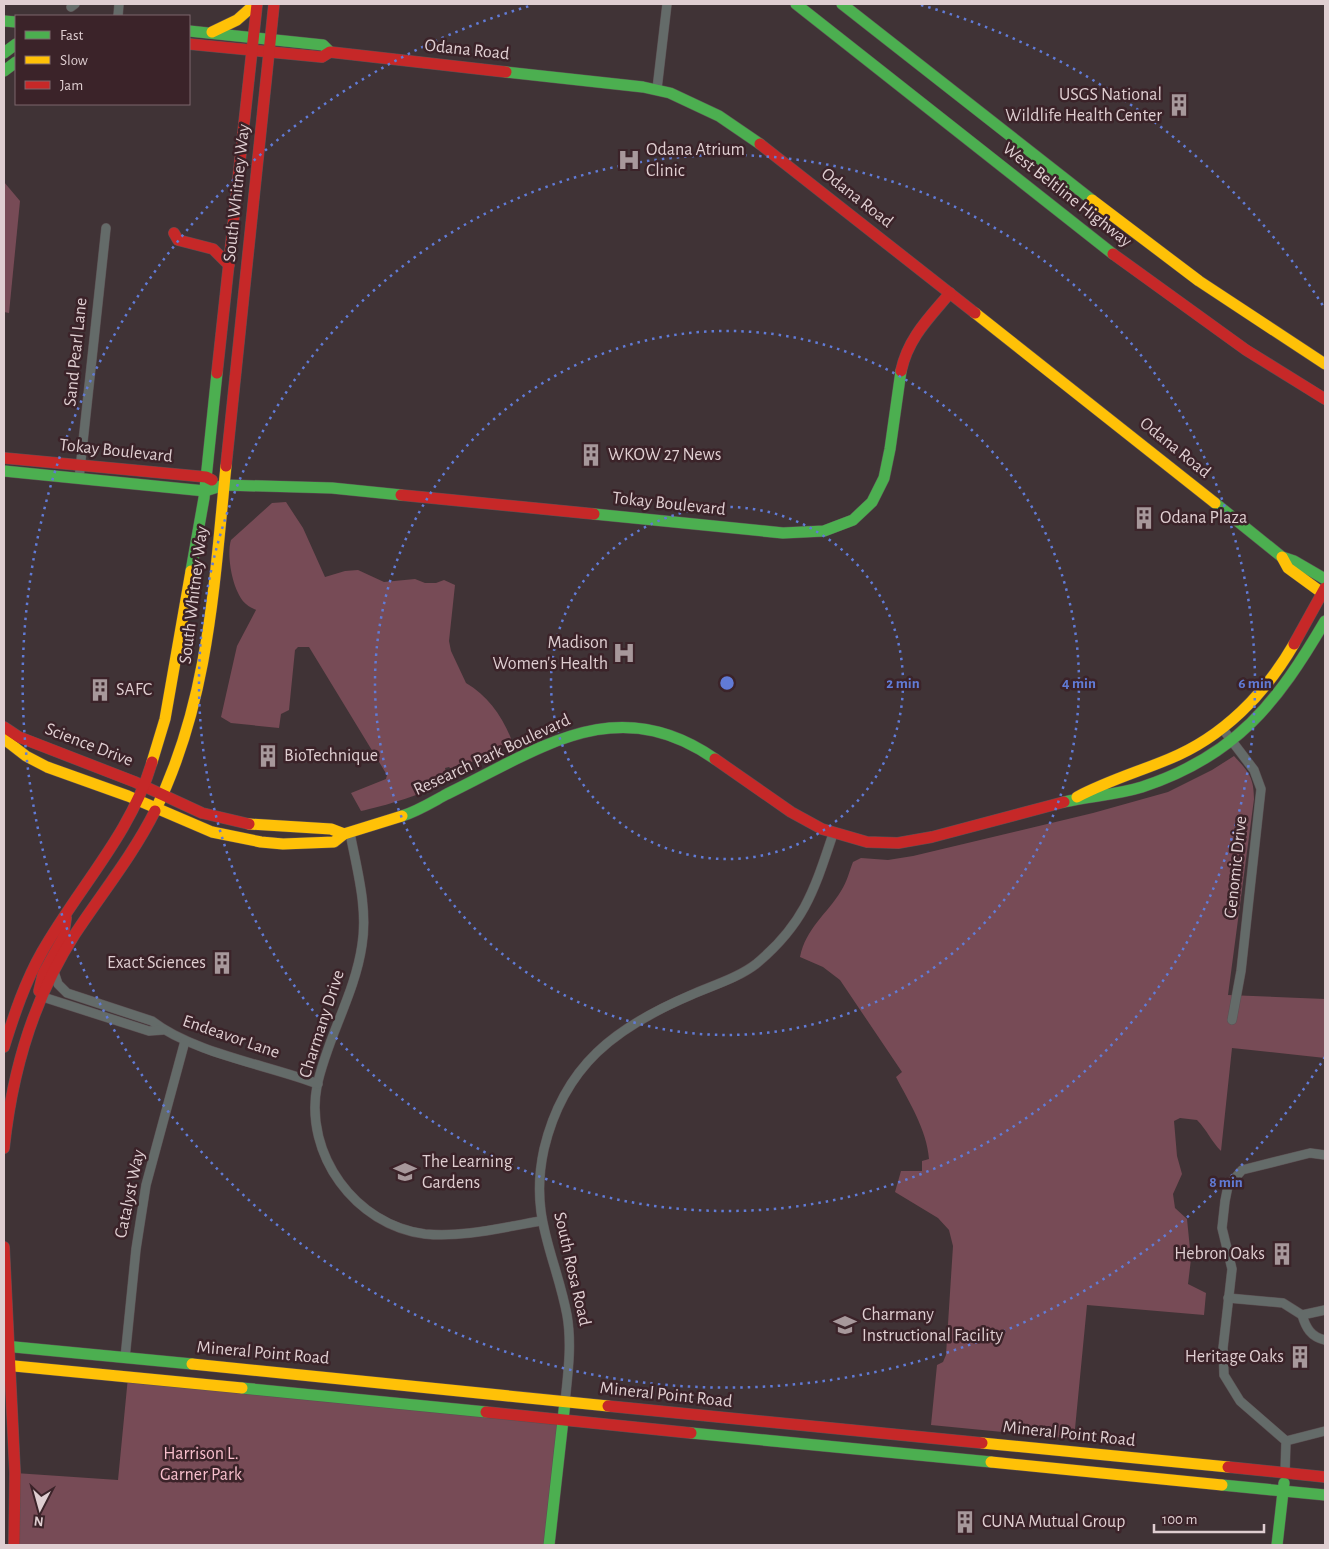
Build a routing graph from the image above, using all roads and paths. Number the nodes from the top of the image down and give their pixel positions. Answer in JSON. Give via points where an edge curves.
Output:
{"nodes":[{"id":1,"x":256,"y":4,"type":"edge"},
{"id":2,"x":274,"y":4,"type":"edge"},
{"id":3,"x":667,"y":4,"type":"edge"},
{"id":4,"x":796,"y":4,"type":"edge"},
{"id":5,"x":842,"y":4,"type":"edge"},
{"id":6,"x":190,"y":31,"type":"edge"},
{"id":7,"x":209,"y":33,"type":"junction"},
{"id":8,"x":252,"y":38,"type":"junction"},
{"id":9,"x":271,"y":39,"type":"junction"},
{"id":10,"x":190,"y":44,"type":"edge"},
{"id":11,"x":15,"y":45,"type":"edge"},
{"id":12,"x":250,"y":50,"type":"junction"},
{"id":13,"x":269,"y":52,"type":"junction"},
{"id":14,"x":330,"y":52,"type":"junction"},
{"id":15,"x":4,"y":53,"type":"edge"},
{"id":16,"x":15,"y":63,"type":"edge"},
{"id":17,"x":4,"y":71,"type":"edge"},
{"id":18,"x":657,"y":89,"type":"junction"},
{"id":19,"x":233,"y":221,"type":"junction"},
{"id":20,"x":106,"y":228,"type":"dead end"},
{"id":21,"x":174,"y":234,"type":"dead end"},
{"id":22,"x":231,"y":240,"type":"junction"},
{"id":23,"x":249,"y":244,"type":"junction"},
{"id":24,"x":229,"y":264,"type":"junction"},
{"id":25,"x":246,"y":273,"type":"junction"},
{"id":26,"x":950,"y":293,"type":"junction"},
{"id":27,"x":1325,"y":364,"type":"edge"},
{"id":28,"x":1325,"y":399,"type":"edge"},
{"id":29,"x":4,"y":458,"type":"edge"},
{"id":30,"x":80,"y":465,"type":"junction"},
{"id":31,"x":4,"y":471,"type":"edge"},
{"id":32,"x":206,"y":477,"type":"junction"},
{"id":33,"x":79,"y":479,"type":"junction"},
{"id":34,"x":224,"y":486,"type":"junction"},
{"id":35,"x":205,"y":491,"type":"junction"},
{"id":36,"x":1282,"y":557,"type":"junction"},
{"id":37,"x":1325,"y":579,"type":"edge"},
{"id":38,"x":1324,"y":592,"type":"edge"},
{"id":39,"x":1325,"y":621,"type":"edge"},
{"id":40,"x":4,"y":727,"type":"edge"},
{"id":41,"x":1222,"y":728,"type":"junction"},
{"id":42,"x":4,"y":739,"type":"edge"},
{"id":43,"x":1232,"y":741,"type":"junction"},
{"id":44,"x":145,"y":786,"type":"junction"},
{"id":45,"x":162,"y":795,"type":"junction"},
{"id":46,"x":138,"y":800,"type":"junction"},
{"id":47,"x":1073,"y":800,"type":"junction"},
{"id":48,"x":156,"y":808,"type":"junction"},
{"id":49,"x":347,"y":834,"type":"junction"},
{"id":50,"x":833,"y":834,"type":"junction"},
{"id":51,"x":68,"y":910,"type":"junction"},
{"id":52,"x":54,"y":972,"type":"junction"},
{"id":53,"x":42,"y":996,"type":"junction"},
{"id":54,"x":1232,"y":1020,"type":"dead end"},
{"id":55,"x":163,"y":1030,"type":"junction"},
{"id":56,"x":185,"y":1040,"type":"junction"},
{"id":57,"x":4,"y":1047,"type":"edge"},
{"id":58,"x":318,"y":1084,"type":"junction"},
{"id":59,"x":4,"y":1148,"type":"edge"},
{"id":60,"x":1325,"y":1155,"type":"edge"},
{"id":61,"x":541,"y":1221,"type":"junction"},
{"id":62,"x":4,"y":1247,"type":"edge"},
{"id":63,"x":1228,"y":1298,"type":"junction"},
{"id":64,"x":1325,"y":1310,"type":"edge"},
{"id":65,"x":1302,"y":1315,"type":"junction"},
{"id":66,"x":1325,"y":1340,"type":"edge"},
{"id":67,"x":6,"y":1346,"type":"edge"},
{"id":68,"x":125,"y":1358,"type":"junction"},
{"id":69,"x":7,"y":1365,"type":"edge"},
{"id":70,"x":565,"y":1402,"type":"junction"},
{"id":71,"x":564,"y":1420,"type":"junction"},
{"id":72,"x":1325,"y":1431,"type":"edge"},
{"id":73,"x":1286,"y":1441,"type":"junction"},
{"id":74,"x":1285,"y":1473,"type":"junction"},
{"id":75,"x":1325,"y":1477,"type":"edge"},
{"id":76,"x":1283,"y":1491,"type":"junction"},
{"id":77,"x":1325,"y":1495,"type":"edge"},
{"id":78,"x":14,"y":1545,"type":"edge"},
{"id":79,"x":549,"y":1545,"type":"edge"},
{"id":80,"x":1277,"y":1545,"type":"edge"}],
"edges":[{"from":1,"to":7,"type":"main road","via":[[237,20]]},
{"from":1,"to":8,"type":"main road","name":"South Whitney Way"},
{"from":2,"to":9,"type":"main road","name":"South Whitney Way"},
{"from":3,"to":18,"type":"street"},
{"from":4,"to":28,"type":"main road","name":"West Beltline Highway","via":[[1130,268],[1246,350]]},
{"from":5,"to":27,"type":"main road","name":"West Beltline Highway","via":[[1146,241],[1218,294]]},
{"from":6,"to":7,"type":"main road","name":"Odana Road"},
{"from":7,"to":8,"type":"main road","name":"Odana Road"},
{"from":8,"to":9,"type":"main road","name":"Odana Road"},
{"from":8,"to":12,"type":"main road","name":"South Whitney Way"},
{"from":9,"to":13,"type":"main road","name":"South Whitney Way"},
{"from":9,"to":14,"type":"main road","name":"Odana Road","via":[[323,45]]},
{"from":10,"to":12,"type":"main road","name":"Odana Road"},
{"from":11,"to":15,"type":"main road"},
{"from":12,"to":13,"type":"main road","name":"Odana Road"},
{"from":12,"to":19,"type":"main road","name":"South Whitney Way"},
{"from":13,"to":14,"type":"main road","name":"Odana Road","via":[[322,56]]},
{"from":13,"to":23,"type":"main road","name":"South Whitney Way"},
{"from":14,"to":18,"type":"main road","name":"Odana Road"},
{"from":16,"to":17,"type":"main road"},
{"from":18,"to":26,"type":"main road","name":"Odana Road","via":[[691,101],[743,130]]},
{"from":19,"to":22,"type":"main road","name":"South Whitney Way"},
{"from":19,"to":23,"type":"main road"},
{"from":20,"to":30,"type":"street","name":"Sand Pearl Lane"},
{"from":21,"to":24,"type":"main road","via":[[178,240],[213,250]]},
{"from":22,"to":24,"type":"main road","name":"South Whitney Way"},
{"from":22,"to":25,"type":"main road"},
{"from":23,"to":25,"type":"main road","name":"South Whitney Way"},
{"from":24,"to":32,"type":"main road","name":"South Whitney Way"},
{"from":25,"to":34,"type":"main road","name":"South Whitney Way"},
{"from":26,"to":34,"type":"main road","name":"Tokay Boulevard","via":[[906,352],[892,444],[882,484],[867,507],[853,520],[832,531],[790,534],[393,493]]},
{"from":26,"to":36,"type":"main road","name":"Odana Road"},
{"from":29,"to":30,"type":"main road","name":"Tokay Boulevard"},
{"from":30,"to":32,"type":"main road","name":"Tokay Boulevard"},
{"from":30,"to":33,"type":"street","name":"Sand Pearl Lane"},
{"from":31,"to":33,"type":"main road","name":"Tokay Boulevard"},
{"from":32,"to":34,"type":"main road","name":"Tokay Boulevard"},
{"from":32,"to":35,"type":"main road","name":"South Whitney Way"},
{"from":33,"to":35,"type":"main road","name":"Tokay Boulevard"},
{"from":34,"to":35,"type":"main road","name":"Tokay Boulevard"},
{"from":34,"to":45,"type":"main road","name":"South Whitney Way","via":[[202,674],[186,738]]},
{"from":35,"to":44,"type":"main road","name":"South Whitney Way","via":[[165,719]]},
{"from":36,"to":37,"type":"main road","name":"Odana Road"},
{"from":36,"to":38,"type":"main road","name":"Odana Road","via":[[1288,568]]},
{"from":38,"to":41,"type":"main road","name":"Research Park Boulevard","via":[[1266,686]]},
{"from":39,"to":43,"type":"main road","name":"Research Park Boulevard","via":[[1281,694]]},
{"from":40,"to":44,"type":"main road","name":"Science Drive","via":[[18,737]]},
{"from":41,"to":43,"type":"street","name":"Genomic Drive"},
{"from":41,"to":47,"type":"main road","name":"Research Park Boulevard","via":[[1170,759],[1104,782]]},
{"from":42,"to":46,"type":"main road","name":"Science Drive","via":[[47,767]]},
{"from":43,"to":47,"type":"main road","name":"Research Park Boulevard","via":[[1159,782],[1108,796]]},
{"from":43,"to":54,"type":"street","name":"Genomic Drive","via":[[1254,770],[1261,789],[1241,971]]},
{"from":44,"to":45,"type":"main road","name":"Science Drive"},
{"from":44,"to":46,"type":"main road","name":"South Whitney Way"},
{"from":45,"to":48,"type":"main road","name":"South Whitney Way"},
{"from":45,"to":49,"type":"main road","via":[[222,819],[248,824],[331,829]]},
{"from":46,"to":48,"type":"main road","name":"Science Drive"},
{"from":46,"to":51,"type":"main road","name":"South Whitney Way","via":[[122,831]]},
{"from":47,"to":50,"type":"main road","name":"Research Park Boulevard","via":[[914,841],[875,842]]},
{"from":48,"to":49,"type":"main road","name":"Research Park Boulevard","via":[[212,832],[261,842],[334,842]]},
{"from":48,"to":52,"type":"main road","name":"South Whitney Way","via":[[134,849],[74,935]]},
{"from":49,"to":50,"type":"main road","name":"Research Park Boulevard","via":[[407,814],[569,735],[617,727],[650,729],[682,739],[799,817]]},
{"from":49,"to":58,"type":"street","name":"Charmany Drive","via":[[363,903],[362,944],[356,975]]},
{"from":50,"to":61,"type":"street","name":"South Rosa Road","via":[[806,909],[772,949],[754,966],[664,1006],[630,1025],[601,1048],[576,1077],[558,1107],[545,1149],[540,1181]]},
{"from":51,"to":53,"type":"main road","via":[[63,938],[38,989]]},
{"from":51,"to":57,"type":"main road","name":"South Whitney Way","via":[[42,952]]},
{"from":52,"to":53,"type":"main road","name":"South Whitney Way"},
{"from":52,"to":55,"type":"street","name":"Endeavor Lane","via":[[58,984],[67,993],[152,1022]]},
{"from":53,"to":55,"type":"street","name":"Endeavor Lane","via":[[149,1030]]},
{"from":53,"to":59,"type":"main road","name":"South Whitney Way","via":[[12,1087]]},
{"from":55,"to":56,"type":"street","name":"Endeavor Lane"},
{"from":56,"to":58,"type":"street","name":"Endeavor Lane"},
{"from":56,"to":68,"type":"street","name":"Catalyst Way","via":[[146,1185]]},
{"from":58,"to":61,"type":"street","name":"Charmany Drive","via":[[316,1128],[328,1163],[347,1193],[378,1218],[407,1230],[437,1234]]},
{"from":60,"to":63,"type":"street","via":[[1310,1153],[1242,1170],[1228,1186],[1222,1228],[1232,1269]]},
{"from":61,"to":70,"type":"street","name":"South Rosa Road","via":[[568,1322],[570,1345]]},
{"from":62,"to":67,"type":"main road"},
{"from":63,"to":65,"type":"street","via":[[1283,1303]]},
{"from":63,"to":73,"type":"street","via":[[1224,1375],[1240,1401]]},
{"from":64,"to":65,"type":"street"},
{"from":65,"to":66,"type":"street","via":[[1306,1329]]},
{"from":67,"to":68,"type":"main road","name":"Mineral Point Road"},
{"from":67,"to":69,"type":"main road"},
{"from":68,"to":70,"type":"main road","name":"Mineral Point Road"},
{"from":69,"to":71,"type":"main road","name":"Mineral Point Road"},
{"from":69,"to":78,"type":"main road","via":[[15,1473]]},
{"from":70,"to":71,"type":"main road","name":"South Rosa Road"},
{"from":70,"to":74,"type":"main road","name":"Mineral Point Road"},
{"from":71,"to":76,"type":"main road","name":"Mineral Point Road"},
{"from":71,"to":79,"type":"main road","name":"South Rosa Road"},
{"from":72,"to":73,"type":"street"},
{"from":73,"to":74,"type":"street"},
{"from":74,"to":75,"type":"main road","name":"Mineral Point Road"},
{"from":74,"to":76,"type":"main road"},
{"from":76,"to":77,"type":"main road","name":"Mineral Point Road"},
{"from":76,"to":80,"type":"main road"}]}
